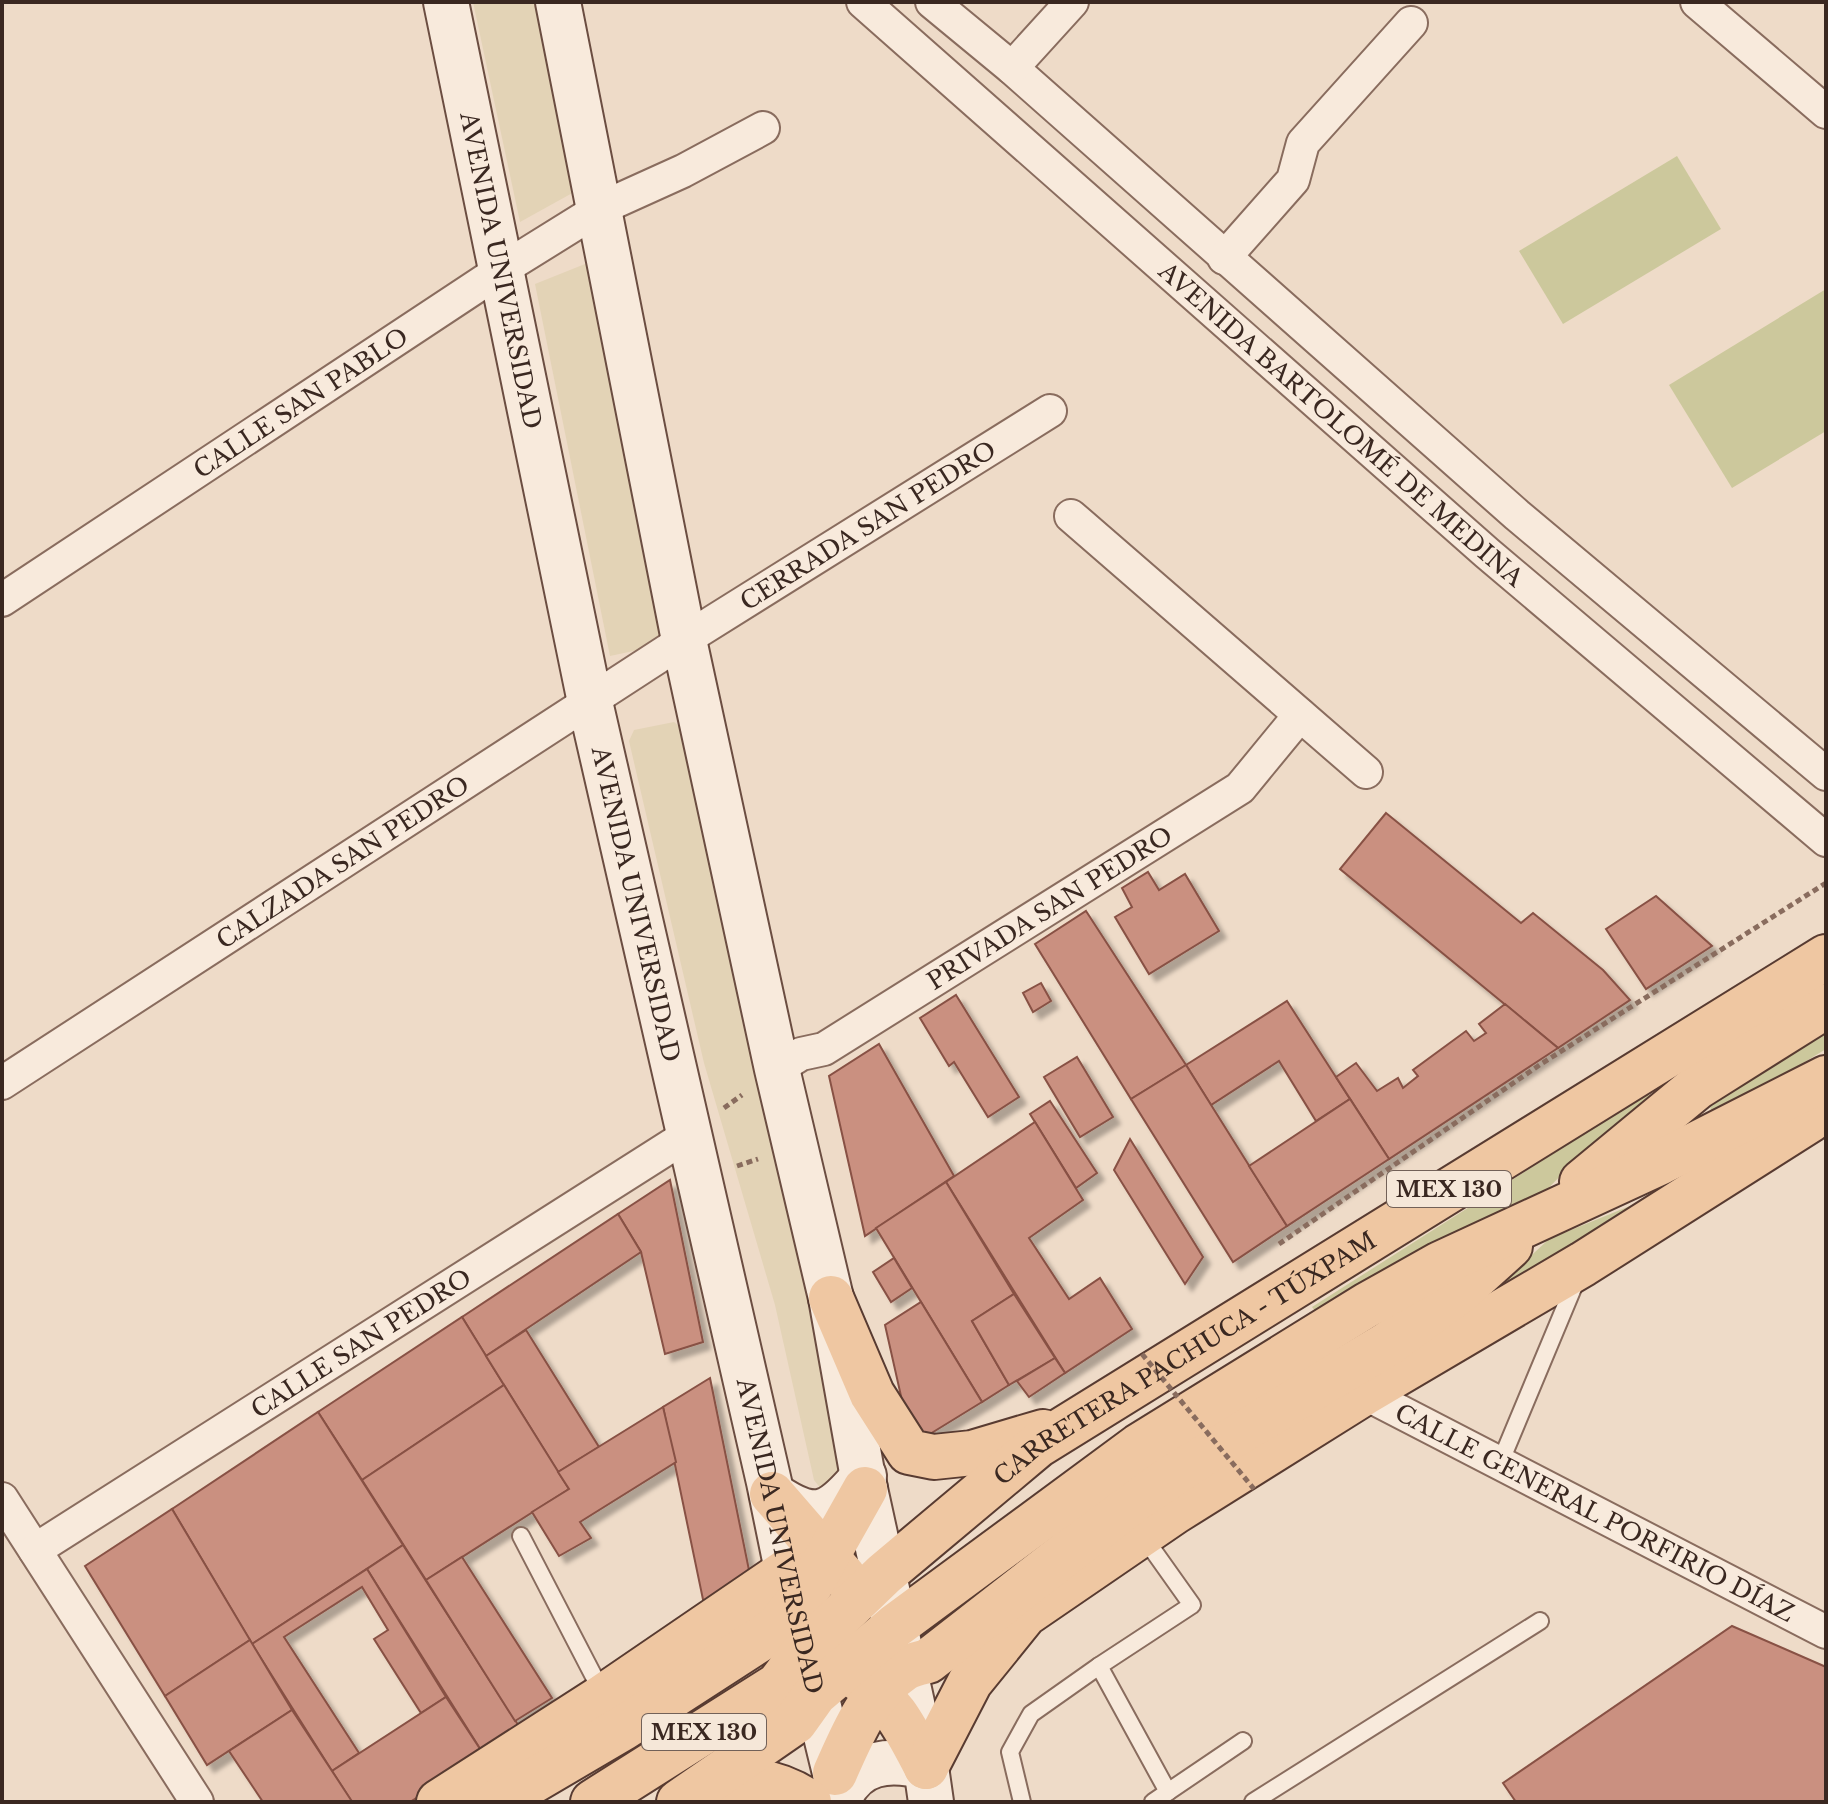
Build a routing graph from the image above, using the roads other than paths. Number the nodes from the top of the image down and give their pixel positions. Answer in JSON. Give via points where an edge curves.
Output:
{"nodes":[{"id":1,"x":446,"y":2,"type":"edge"},
{"id":2,"x":558,"y":2,"type":"edge"},
{"id":3,"x":863,"y":2,"type":"edge"},
{"id":4,"x":932,"y":2,"type":"edge"},
{"id":5,"x":1072,"y":2,"type":"edge"},
{"id":6,"x":1697,"y":2,"type":"edge"},
{"id":7,"x":1411,"y":23,"type":"dead end"},
{"id":8,"x":1012,"y":68,"type":"junction"},
{"id":9,"x":1826,"y":112,"type":"edge"},
{"id":10,"x":763,"y":128,"type":"dead end"},
{"id":11,"x":599,"y":209,"type":"junction"},
{"id":12,"x":1224,"y":258,"type":"junction"},
{"id":13,"x":501,"y":270,"type":"junction"},
{"id":14,"x":1050,"y":411,"type":"dead end"},
{"id":15,"x":1517,"y":515,"type":"junction"},
{"id":16,"x":1071,"y":516,"type":"dead end"},
{"id":17,"x":1487,"y":553,"type":"junction"},
{"id":18,"x":2,"y":600,"type":"edge"},
{"id":19,"x":684,"y":640,"type":"junction"},
{"id":20,"x":590,"y":702,"type":"junction"},
{"id":21,"x":1300,"y":715,"type":"junction"},
{"id":22,"x":1366,"y":772,"type":"dead end"},
{"id":23,"x":1826,"y":774,"type":"edge"},
{"id":24,"x":1826,"y":840,"type":"edge"},
{"id":25,"x":1826,"y":957,"type":"edge"},
{"id":26,"x":1826,"y":1006,"type":"edge"},
{"id":27,"x":777,"y":1069,"type":"junction"},
{"id":28,"x":1826,"y":1078,"type":"edge"},
{"id":29,"x":2,"y":1083,"type":"edge"},
{"id":30,"x":1826,"y":1105,"type":"edge"},
{"id":31,"x":688,"y":1135,"type":"junction"},
{"id":32,"x":1540,"y":1219,"type":"junction"},
{"id":33,"x":1583,"y":1264,"type":"junction"},
{"id":34,"x":831,"y":1298,"type":"junction"},
{"id":35,"x":1364,"y":1393,"type":"junction"},
{"id":36,"x":1072,"y":1423,"type":"junction"},
{"id":37,"x":1500,"y":1463,"type":"junction"},
{"id":38,"x":864,"y":1482,"type":"junction"},
{"id":39,"x":772,"y":1494,"type":"junction"},
{"id":40,"x":2,"y":1499,"type":"edge"},
{"id":41,"x":1142,"y":1534,"type":"junction"},
{"id":42,"x":521,"y":1536,"type":"dead end"},
{"id":43,"x":35,"y":1550,"type":"junction"},
{"id":44,"x":802,"y":1578,"type":"junction"},
{"id":45,"x":874,"y":1585,"type":"junction"},
{"id":46,"x":1540,"y":1621,"type":"dead end"},
{"id":47,"x":895,"y":1626,"type":"junction"},
{"id":48,"x":1826,"y":1632,"type":"edge"},
{"id":49,"x":804,"y":1651,"type":"junction"},
{"id":50,"x":1099,"y":1666,"type":"junction"},
{"id":51,"x":892,"y":1680,"type":"junction"},
{"id":52,"x":830,"y":1681,"type":"junction"},
{"id":53,"x":614,"y":1712,"type":"junction"},
{"id":54,"x":1243,"y":1741,"type":"dead end"},
{"id":55,"x":929,"y":1784,"type":"edge"},
{"id":56,"x":1168,"y":1792,"type":"junction"},
{"id":57,"x":831,"y":1794,"type":"edge"},
{"id":58,"x":690,"y":1795,"type":"edge"},
{"id":59,"x":197,"y":1802,"type":"edge"},
{"id":60,"x":439,"y":1802,"type":"edge"},
{"id":61,"x":497,"y":1802,"type":"edge"},
{"id":62,"x":593,"y":1802,"type":"edge"},
{"id":63,"x":1022,"y":1802,"type":"edge"},
{"id":64,"x":1153,"y":1802,"type":"edge"},
{"id":65,"x":1253,"y":1802,"type":"edge"}],
"edges":[{"from":1,"to":13,"type":"main road","name":"AVENIDA UNIVERSIDAD"},
{"from":2,"to":11,"type":"main road"},
{"from":3,"to":17,"type":"street","name":"AVENIDA BARTOLOMÉ DE MEDINA"},
{"from":4,"to":8,"type":"street","name":"AVENIDA BARTOLOMÉ DE MEDINA"},
{"from":5,"to":8,"type":"street"},
{"from":6,"to":9,"type":"street"},
{"from":7,"to":12,"type":"street","via":[[1303,143],[1293,180]]},
{"from":8,"to":12,"type":"street","name":"AVENIDA BARTOLOMÉ DE MEDINA"},
{"from":10,"to":11,"type":"street","name":"CALLE SAN PABLO"},
{"from":11,"to":13,"type":"street","name":"CALLE SAN PABLO"},
{"from":11,"to":19,"type":"main road"},
{"from":12,"to":15,"type":"street","name":"AVENIDA BARTOLOMÉ DE MEDINA"},
{"from":13,"to":18,"type":"street","name":"CALLE SAN PABLO"},
{"from":13,"to":20,"type":"main road","name":"AVENIDA UNIVERSIDAD"},
{"from":14,"to":19,"type":"street","name":"CERRADA SAN PEDRO"},
{"from":15,"to":17,"type":"street"},
{"from":15,"to":23,"type":"street","name":"AVENIDA BARTOLOMÉ DE MEDINA"},
{"from":16,"to":21,"type":"street"},
{"from":17,"to":24,"type":"street","name":"AVENIDA BARTOLOMÉ DE MEDINA"},
{"from":19,"to":20,"type":"street","name":"CALZADA SAN PEDRO"},
{"from":19,"to":27,"type":"main road"},
{"from":20,"to":29,"type":"street","name":"CALZADA SAN PEDRO"},
{"from":20,"to":31,"type":"main road","name":"AVENIDA UNIVERSIDAD"},
{"from":21,"to":22,"type":"street"},
{"from":21,"to":27,"type":"street","name":"PRIVADA SAN PEDRO","via":[[1240,788],[824,1049],[801,1054]]},
{"from":25,"to":36,"type":"main road","name":"CARRETERA PACHUCA - TÚXPAM","number":"MEX 130"},
{"from":26,"to":32,"type":"main road","via":[[1697,1087]]},
{"from":27,"to":34,"type":"main road"},
{"from":28,"to":32,"type":"main road","name":"CARRETERA PACHUCA - TÚXPAM","number":"MEX 130"},
{"from":30,"to":33,"type":"main road"},
{"from":31,"to":39,"type":"main road","name":"AVENIDA UNIVERSIDAD"},
{"from":31,"to":43,"type":"street","name":"CALLE SAN PEDRO"},
{"from":32,"to":47,"type":"main road","name":"CARRETERA PACHUCA - TÚXPAM","number":"MEX 130","via":[[1440,1264],[1367,1305],[1151,1438]]},
{"from":32,"to":51,"type":"main road","via":[[1459,1292],[1386,1345],[1136,1499],[928,1661]]},
{"from":33,"to":35,"type":"main road"},
{"from":33,"to":37,"type":"lane"},
{"from":34,"to":36,"type":"main road","via":[[872,1394],[909,1452],[934,1457],[972,1453]]},
{"from":34,"to":38,"type":"main road"},
{"from":35,"to":37,"type":"street","name":"CALLE GENERAL PORFIRIO DÍAZ"},
{"from":35,"to":41,"type":"main road"},
{"from":36,"to":45,"type":"main road","name":"CARRETERA PACHUCA - TÚXPAM","number":"MEX 130","via":[[1038,1445]]},
{"from":37,"to":48,"type":"street","name":"CALLE GENERAL PORFIRIO DÍAZ"},
{"from":38,"to":39,"type":"main road","via":[[814,1514],[796,1511]]},
{"from":38,"to":44,"type":"main road"},
{"from":38,"to":45,"type":"main road"},
{"from":39,"to":44,"type":"main road"},
{"from":40,"to":43,"type":"street"},
{"from":41,"to":50,"type":"lane","via":[[1192,1605]]},
{"from":41,"to":55,"type":"main road","via":[[1025,1614],[970,1682]]},
{"from":42,"to":53,"type":"lane"},
{"from":43,"to":59,"type":"street"},
{"from":44,"to":45,"type":"main road"},
{"from":44,"to":49,"type":"main road","name":"AVENIDA UNIVERSIDAD"},
{"from":44,"to":53,"type":"main road","via":[[776,1629]]},
{"from":45,"to":47,"type":"main road"},
{"from":45,"to":49,"type":"main road","number":"MEX 130"},
{"from":46,"to":65,"type":"lane"},
{"from":47,"to":51,"type":"main road"},
{"from":47,"to":52,"type":"main road","number":"MEX 130"},
{"from":49,"to":52,"type":"main road"},
{"from":49,"to":62,"type":"main road","number":"MEX 130","via":[[778,1685]]},
{"from":50,"to":56,"type":"lane"},
{"from":50,"to":63,"type":"lane","via":[[1031,1714],[1010,1752]]},
{"from":51,"to":52,"type":"main road"},
{"from":51,"to":55,"type":"main road","via":[[898,1714]]},
{"from":51,"to":57,"type":"main road","via":[[861,1717]]},
{"from":52,"to":57,"type":"main road","name":"AVENIDA UNIVERSIDAD"},
{"from":52,"to":58,"type":"main road","number":"MEX 130","via":[[795,1722]]},
{"from":53,"to":60,"type":"main road"},
{"from":53,"to":61,"type":"main road"},
{"from":54,"to":56,"type":"lane"},
{"from":55,"to":57,"type":"main road","via":[[905,1762],[883,1761]]},
{"from":56,"to":64,"type":"lane"},
{"from":57,"to":58,"type":"main road","via":[[737,1780]]}]}
